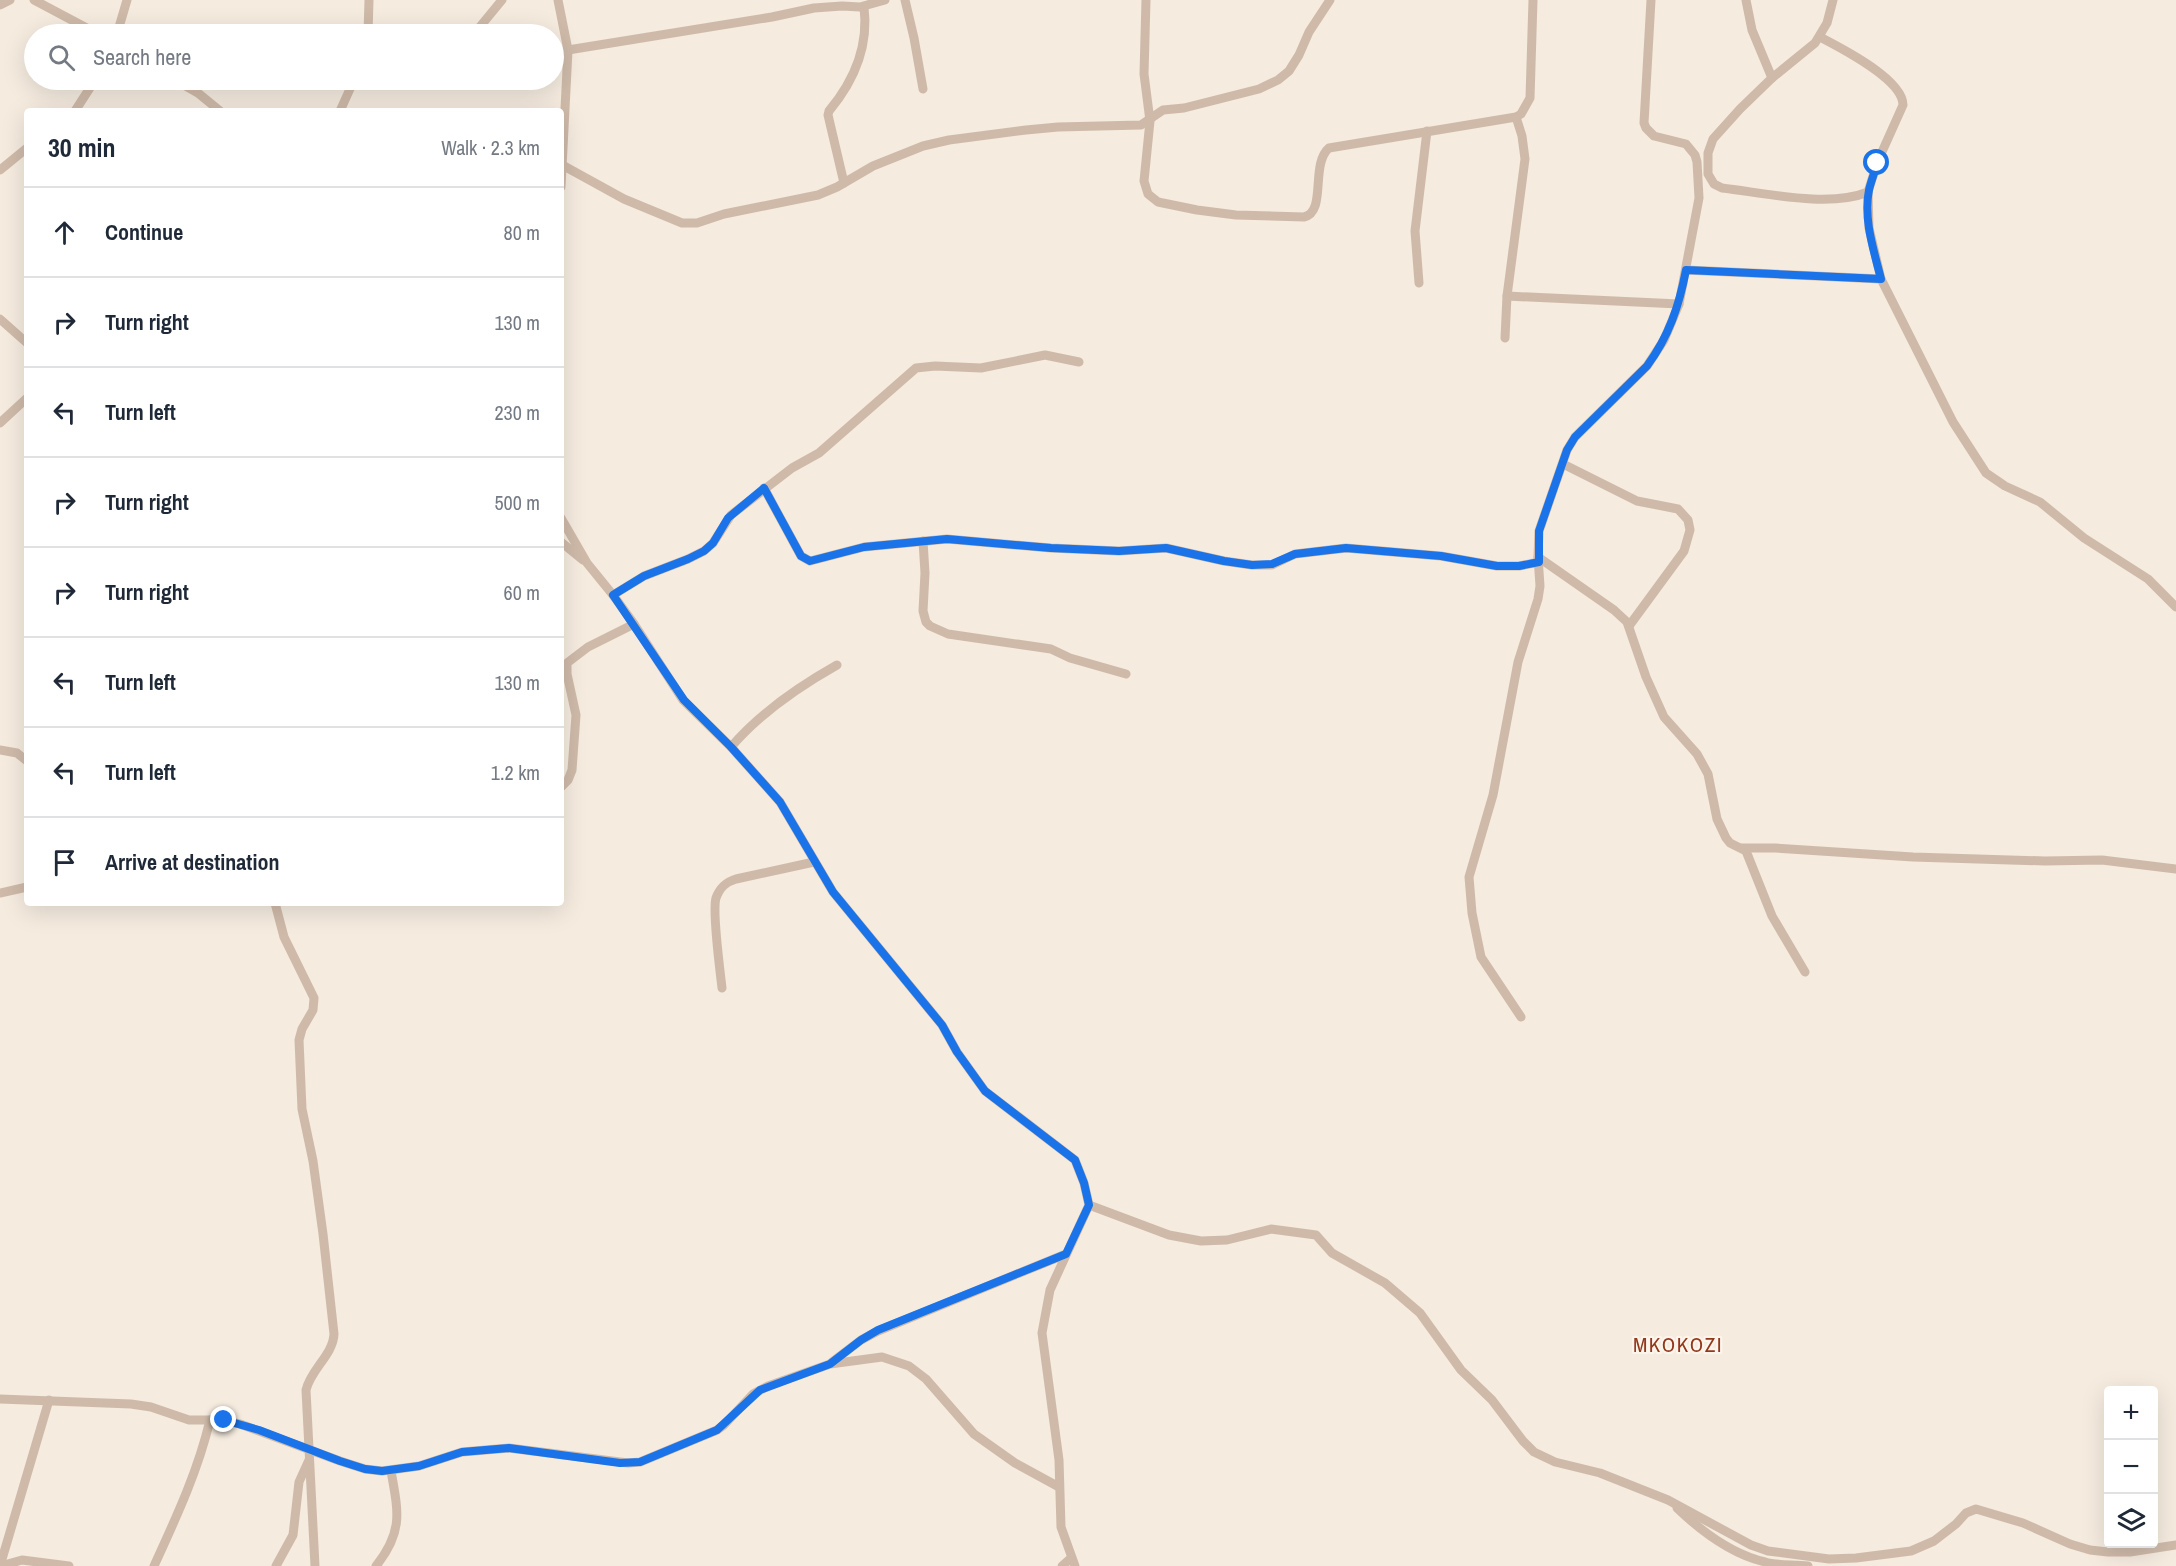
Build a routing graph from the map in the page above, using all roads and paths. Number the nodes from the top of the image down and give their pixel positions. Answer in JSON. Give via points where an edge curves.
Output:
{"nodes":[{"id":1,"x":10,"y":0,"type":"edge"},
{"id":2,"x":34,"y":0,"type":"edge"},
{"id":3,"x":127,"y":0,"type":"edge"},
{"id":4,"x":369,"y":0,"type":"edge"},
{"id":5,"x":502,"y":0,"type":"edge"},
{"id":6,"x":558,"y":0,"type":"edge"},
{"id":7,"x":885,"y":0,"type":"edge"},
{"id":8,"x":905,"y":0,"type":"edge"},
{"id":9,"x":1146,"y":0,"type":"edge"},
{"id":10,"x":1330,"y":0,"type":"edge"},
{"id":11,"x":1533,"y":0,"type":"edge"},
{"id":12,"x":1651,"y":0,"type":"edge"},
{"id":13,"x":1746,"y":0,"type":"edge"},
{"id":14,"x":1833,"y":0,"type":"edge"},
{"id":15,"x":0,"y":5,"type":"edge"},
{"id":16,"x":864,"y":7,"type":"junction"},
{"id":17,"x":79,"y":24,"type":"edge"},
{"id":18,"x":120,"y":24,"type":"edge"},
{"id":19,"x":368,"y":24,"type":"edge"},
{"id":20,"x":482,"y":24,"type":"edge"},
{"id":21,"x":563,"y":24,"type":"edge"},
{"id":22,"x":564,"y":30,"type":"edge"},
{"id":23,"x":1820,"y":37,"type":"junction"},
{"id":24,"x":568,"y":50,"type":"junction"},
{"id":25,"x":1772,"y":78,"type":"junction"},
{"id":26,"x":923,"y":89,"type":"dead end"},
{"id":27,"x":89,"y":90,"type":"edge"},
{"id":28,"x":193,"y":90,"type":"edge"},
{"id":29,"x":349,"y":90,"type":"edge"},
{"id":30,"x":77,"y":108,"type":"edge"},
{"id":31,"x":216,"y":108,"type":"edge"},
{"id":32,"x":341,"y":108,"type":"edge"},
{"id":33,"x":1516,"y":117,"type":"junction"},
{"id":34,"x":1150,"y":121,"type":"junction"},
{"id":35,"x":1427,"y":131,"type":"junction"},
{"id":36,"x":24,"y":150,"type":"edge"},
{"id":37,"x":564,"y":166,"type":"joint"},
{"id":38,"x":0,"y":170,"type":"edge"},
{"id":39,"x":844,"y":183,"type":"junction"},
{"id":40,"x":1868,"y":192,"type":"junction"},
{"id":41,"x":1686,"y":270,"type":"junction"},
{"id":42,"x":1881,"y":279,"type":"junction"},
{"id":43,"x":1419,"y":283,"type":"dead end"},
{"id":44,"x":1507,"y":296,"type":"junction"},
{"id":45,"x":1679,"y":304,"type":"junction"},
{"id":46,"x":0,"y":319,"type":"edge"},
{"id":47,"x":1505,"y":338,"type":"dead end"},
{"id":48,"x":24,"y":340,"type":"edge"},
{"id":49,"x":1079,"y":362,"type":"dead end"},
{"id":50,"x":24,"y":401,"type":"edge"},
{"id":51,"x":0,"y":423,"type":"edge"},
{"id":52,"x":1563,"y":464,"type":"junction"},
{"id":53,"x":764,"y":488,"type":"junction"},
{"id":54,"x":564,"y":523,"type":"edge"},
{"id":55,"x":923,"y":541,"type":"junction"},
{"id":56,"x":564,"y":544,"type":"edge"},
{"id":57,"x":1538,"y":559,"type":"junction"},
{"id":58,"x":587,"y":563,"type":"junction"},
{"id":59,"x":613,"y":595,"type":"junction"},
{"id":60,"x":2176,"y":607,"type":"edge"},
{"id":61,"x":634,"y":624,"type":"junction"},
{"id":62,"x":1629,"y":626,"type":"junction"},
{"id":63,"x":837,"y":665,"type":"dead end"},
{"id":64,"x":1126,"y":674,"type":"dead end"},
{"id":65,"x":731,"y":747,"type":"junction"},
{"id":66,"x":0,"y":750,"type":"edge"},
{"id":67,"x":24,"y":759,"type":"edge"},
{"id":68,"x":564,"y":785,"type":"edge"},
{"id":69,"x":1742,"y":848,"type":"junction"},
{"id":70,"x":814,"y":862,"type":"junction"},
{"id":71,"x":2176,"y":869,"type":"edge"},
{"id":72,"x":24,"y":888,"type":"edge"},
{"id":73,"x":0,"y":893,"type":"edge"},
{"id":74,"x":276,"y":906,"type":"edge"},
{"id":75,"x":1805,"y":972,"type":"dead end"},
{"id":76,"x":722,"y":988,"type":"dead end"},
{"id":77,"x":1521,"y":1017,"type":"dead end"},
{"id":78,"x":1089,"y":1205,"type":"junction"},
{"id":79,"x":1066,"y":1254,"type":"junction"},
{"id":80,"x":830,"y":1364,"type":"junction"},
{"id":81,"x":0,"y":1399,"type":"edge"},
{"id":82,"x":48,"y":1400,"type":"junction"},
{"id":83,"x":210,"y":1420,"type":"junction"},
{"id":84,"x":310,"y":1454,"type":"junction"},
{"id":85,"x":391,"y":1471,"type":"junction"},
{"id":86,"x":1059,"y":1487,"type":"junction"},
{"id":87,"x":1668,"y":1500,"type":"junction"},
{"id":88,"x":2176,"y":1545,"type":"edge"},
{"id":89,"x":1073,"y":1562,"type":"edge"},
{"id":90,"x":1,"y":1566,"type":"edge"},
{"id":91,"x":69,"y":1566,"type":"edge"},
{"id":92,"x":154,"y":1566,"type":"edge"},
{"id":93,"x":276,"y":1566,"type":"edge"},
{"id":94,"x":315,"y":1566,"type":"edge"},
{"id":95,"x":376,"y":1566,"type":"edge"},
{"id":96,"x":1062,"y":1566,"type":"edge"},
{"id":97,"x":1808,"y":1566,"type":"edge"}],
"edges":[{"from":1,"to":15,"type":"street"},
{"from":2,"to":17,"type":"street"},
{"from":3,"to":18,"type":"street"},
{"from":4,"to":19,"type":"street"},
{"from":5,"to":20,"type":"street"},
{"from":6,"to":21,"type":"street"},
{"from":7,"to":16,"type":"street"},
{"from":8,"to":26,"type":"street"},
{"from":9,"to":34,"type":"street","via":[[1144,74]]},
{"from":10,"to":34,"type":"street","via":[[1292,67],[1278,80],[1260,89],[1163,110]]},
{"from":11,"to":33,"type":"street","via":[[1530,98]]},
{"from":12,"to":41,"type":"street","via":[[1644,123],[1654,136],[1689,146],[1698,169],[1699,198]]},
{"from":13,"to":25,"type":"street","via":[[1752,30]]},
{"from":14,"to":23,"type":"street"},
{"from":16,"to":24,"type":"street","via":[[814,8]]},
{"from":16,"to":39,"type":"street","via":[[866,36],[862,52],[828,115]]},
{"from":22,"to":24,"type":"street"},
{"from":23,"to":25,"type":"street"},
{"from":23,"to":40,"type":"street","via":[[1864,62],[1897,88],[1902,97],[1903,105]]},
{"from":24,"to":37,"type":"street"},
{"from":25,"to":40,"type":"street","via":[[1713,139],[1708,174],[1714,184],[1815,199],[1851,198]]},
{"from":27,"to":30,"type":"street"},
{"from":28,"to":31,"type":"street"},
{"from":29,"to":32,"type":"street"},
{"from":33,"to":35,"type":"street"},
{"from":33,"to":44,"type":"street","via":[[1525,159]]},
{"from":34,"to":35,"type":"street","via":[[1144,181],[1152,199],[1236,215],[1308,216],[1316,206],[1320,160],[1326,150]]},
{"from":34,"to":39,"type":"street","via":[[949,140],[902,153]]},
{"from":35,"to":43,"type":"street","via":[[1415,231]]},
{"from":36,"to":38,"type":"street"},
{"from":37,"to":39,"type":"street","via":[[624,199],[690,225],[818,195]]},
{"from":40,"to":42,"type":"street","via":[[1869,228]]},
{"from":41,"to":42,"type":"street"},
{"from":41,"to":45,"type":"street"},
{"from":42,"to":60,"type":"street","via":[[1953,422],[1986,473],[2040,502],[2097,547],[2140,573]]},
{"from":44,"to":45,"type":"street"},
{"from":44,"to":47,"type":"street"},
{"from":45,"to":52,"type":"street","via":[[1664,340],[1647,366],[1575,437]]},
{"from":46,"to":48,"type":"street"},
{"from":49,"to":53,"type":"street","via":[[1045,356],[981,368],[916,368],[819,453]]},
{"from":50,"to":51,"type":"street"},
{"from":52,"to":57,"type":"street","via":[[1539,531]]},
{"from":52,"to":62,"type":"street","via":[[1637,501],[1678,509],[1688,520],[1690,530],[1684,551]]},
{"from":53,"to":55,"type":"street","via":[[801,556],[808,561],[864,547]]},
{"from":53,"to":59,"type":"street","via":[[728,518],[704,551],[644,576]]},
{"from":54,"to":58,"type":"street"},
{"from":55,"to":57,"type":"street","via":[[947,539],[1119,551],[1166,548],[1252,565],[1272,564],[1295,554],[1346,548],[1441,556],[1497,566],[1519,566]]},
{"from":55,"to":64,"type":"street","via":[[923,611],[930,626],[948,634],[1051,649]]},
{"from":56,"to":58,"type":"street"},
{"from":57,"to":62,"type":"street","via":[[1614,610]]},
{"from":57,"to":77,"type":"street","via":[[1538,599],[1518,662],[1493,795],[1469,877],[1481,957]]},
{"from":58,"to":59,"type":"street"},
{"from":59,"to":61,"type":"street"},
{"from":61,"to":65,"type":"street","via":[[684,700]]},
{"from":61,"to":68,"type":"street","via":[[588,647],[567,663],[576,715],[572,770]]},
{"from":62,"to":69,"type":"street","via":[[1634,648],[1664,717],[1708,774],[1717,819],[1730,843]]},
{"from":63,"to":65,"type":"street","via":[[798,688],[750,725]]},
{"from":65,"to":70,"type":"street","via":[[780,802]]},
{"from":66,"to":67,"type":"street"},
{"from":69,"to":71,"type":"street","via":[[1913,857],[2102,860]]},
{"from":69,"to":75,"type":"street","via":[[1772,916]]},
{"from":70,"to":76,"type":"street","via":[[736,879],[722,888],[716,904]]},
{"from":70,"to":78,"type":"street","via":[[833,892],[942,1025],[985,1091],[1075,1160]]},
{"from":72,"to":73,"type":"street"},
{"from":74,"to":84,"type":"street","via":[[284,937],[314,998],[313,1010],[299,1040],[302,1109],[323,1234],[334,1338],[307,1386]]},
{"from":78,"to":79,"type":"street"},
{"from":78,"to":87,"type":"street","via":[[1168,1235],[1202,1241],[1227,1240],[1271,1229],[1316,1235],[1332,1253],[1385,1283],[1420,1313],[1461,1370],[1492,1400],[1534,1452]]},
{"from":79,"to":80,"type":"street","via":[[878,1330]]},
{"from":79,"to":86,"type":"street","via":[[1050,1290],[1042,1333]]},
{"from":80,"to":85,"type":"street","via":[[760,1390],[717,1430],[640,1462],[620,1463],[509,1448],[462,1452]]},
{"from":80,"to":86,"type":"street","via":[[882,1357],[909,1366],[926,1379],[974,1434]]},
{"from":81,"to":82,"type":"street"},
{"from":82,"to":83,"type":"street","via":[[143,1406],[189,1420]]},
{"from":82,"to":90,"type":"street"},
{"from":83,"to":84,"type":"street","via":[[259,1430]]},
{"from":83,"to":92,"type":"street","via":[[203,1449]]},
{"from":84,"to":85,"type":"street","via":[[365,1469]]},
{"from":84,"to":93,"type":"street","via":[[299,1482],[293,1535]]},
{"from":84,"to":94,"type":"street"},
{"from":85,"to":95,"type":"street","via":[[398,1523]]},
{"from":86,"to":89,"type":"street","via":[[1061,1527]]},
{"from":87,"to":88,"type":"street","via":[[1751,1545],[1829,1559],[1911,1551],[1929,1544],[1976,1509],[2090,1550],[2130,1552]]},
{"from":87,"to":97,"type":"street","via":[[1695,1526],[1742,1555],[1779,1565]]},
{"from":89,"to":96,"type":"street"},
{"from":90,"to":91,"type":"street","via":[[22,1560]]}]}
